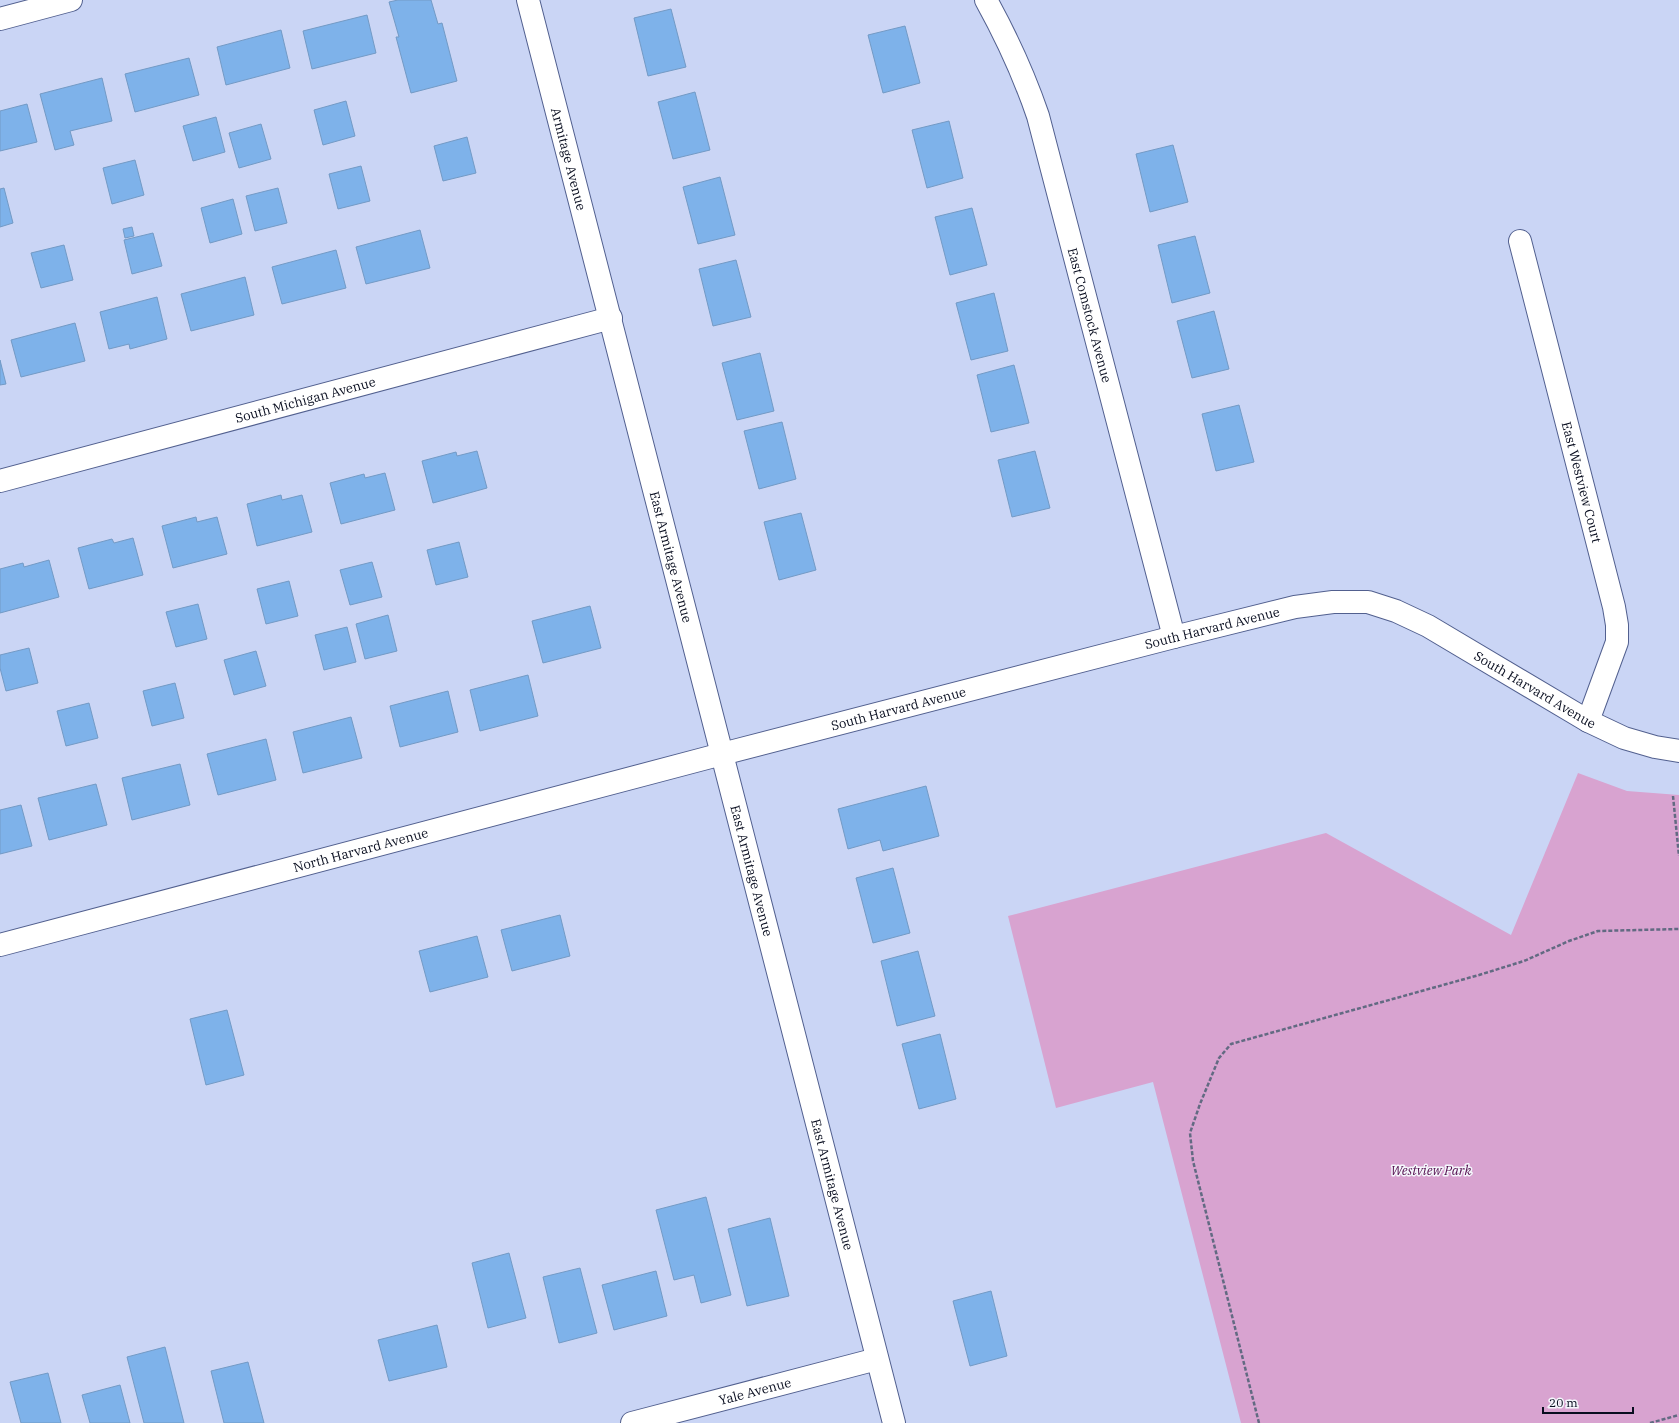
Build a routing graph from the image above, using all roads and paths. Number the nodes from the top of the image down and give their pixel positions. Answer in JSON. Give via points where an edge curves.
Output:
{"nodes":[{"id":1,"x":71,"y":0,"type":"edge"},
{"id":2,"x":528,"y":0,"type":"edge"},
{"id":3,"x":986,"y":0,"type":"edge"},
{"id":4,"x":0,"y":19,"type":"edge"},
{"id":5,"x":1520,"y":242,"type":"dead end"},
{"id":6,"x":611,"y":318,"type":"junction"},
{"id":7,"x":0,"y":481,"type":"edge"},
{"id":8,"x":1174,"y":636,"type":"junction"},
{"id":9,"x":1588,"y":721,"type":"junction"},
{"id":10,"x":1679,"y":751,"type":"edge"},
{"id":11,"x":722,"y":754,"type":"junction"},
{"id":12,"x":1673,"y":796,"type":"dead end"},
{"id":13,"x":1679,"y":856,"type":"edge"},
{"id":14,"x":1679,"y":929,"type":"edge"},
{"id":15,"x":0,"y":945,"type":"edge"},
{"id":16,"x":877,"y":1359,"type":"junction"},
{"id":17,"x":1679,"y":1415,"type":"edge"},
{"id":18,"x":632,"y":1423,"type":"edge"},
{"id":19,"x":894,"y":1423,"type":"edge"},
{"id":20,"x":1259,"y":1423,"type":"edge"},
{"id":21,"x":1650,"y":1423,"type":"edge"}],
"edges":[{"from":1,"to":4,"type":"street"},
{"from":2,"to":6,"type":"street","name":"Armitage Avenue"},
{"from":3,"to":8,"type":"street","name":"East Comstock Avenue","via":[[1009,42],[1038,116]]},
{"from":5,"to":9,"type":"street","name":"East Westview Court","via":[[1617,625],[1617,642]]},
{"from":6,"to":7,"type":"street","name":"South Michigan Avenue"},
{"from":6,"to":11,"type":"street","name":"East Armitage Avenue"},
{"from":8,"to":9,"type":"street","name":"South Harvard Avenue","via":[[1295,607],[1333,602],[1368,602],[1396,610],[1428,626]]},
{"from":8,"to":11,"type":"street","name":"South Harvard Avenue"},
{"from":9,"to":10,"type":"street","name":"South Harvard Avenue","via":[[1624,738]]},
{"from":11,"to":15,"type":"street","name":"North Harvard Avenue"},
{"from":11,"to":16,"type":"street","name":"East Armitage Avenue"},
{"from":12,"to":13,"type":"path"},
{"from":14,"to":20,"type":"path","via":[[1598,931],[1524,961],[1479,975],[1231,1044],[1223,1053],[1190,1133],[1193,1161]]},
{"from":16,"to":18,"type":"street","name":"Yale Avenue"},
{"from":16,"to":19,"type":"street","name":"East Armitage Avenue"},
{"from":17,"to":21,"type":"path"}]}
